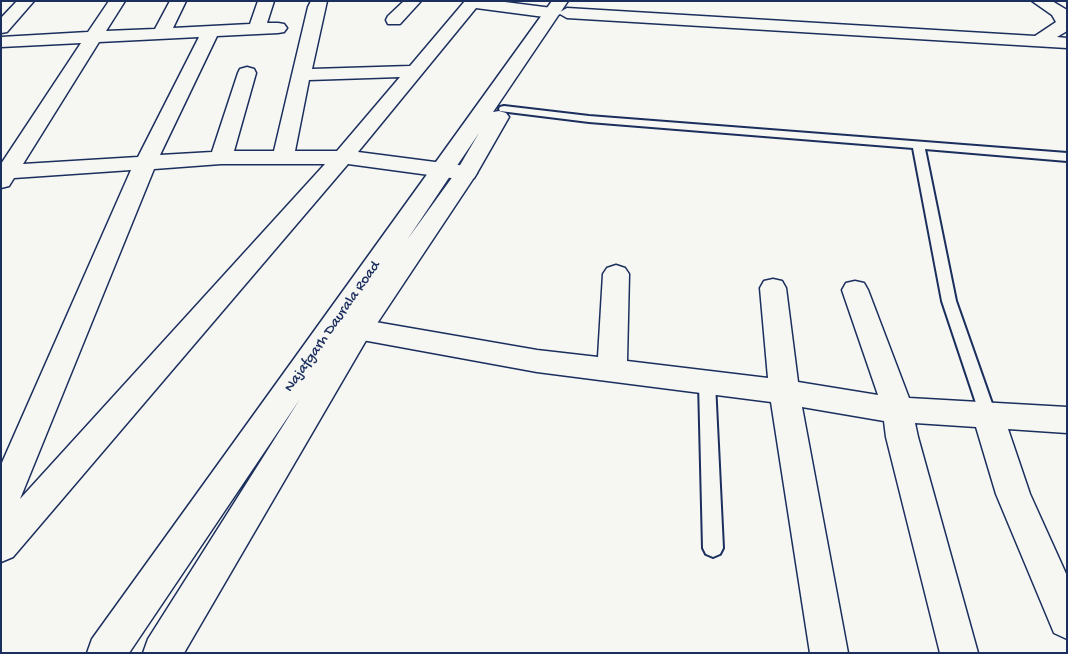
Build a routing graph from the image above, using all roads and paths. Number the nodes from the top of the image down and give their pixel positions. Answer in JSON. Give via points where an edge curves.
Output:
{"nodes":[{"id":1,"x":26,"y":1,"type":"edge"},
{"id":2,"x":117,"y":1,"type":"edge"},
{"id":3,"x":178,"y":1,"type":"edge"},
{"id":4,"x":266,"y":1,"type":"edge"},
{"id":5,"x":319,"y":1,"type":"edge"},
{"id":6,"x":413,"y":1,"type":"edge"},
{"id":7,"x":1040,"y":1,"type":"edge"},
{"id":8,"x":473,"y":2,"type":"edge"},
{"id":9,"x":563,"y":7,"type":"edge"},
{"id":10,"x":394,"y":20,"type":"dead end"},
{"id":11,"x":1,"y":28,"type":"edge"},
{"id":12,"x":278,"y":28,"type":"dead end"},
{"id":13,"x":257,"y":29,"type":"junction"},
{"id":14,"x":211,"y":31,"type":"junction"},
{"id":15,"x":161,"y":34,"type":"junction"},
{"id":16,"x":94,"y":37,"type":"junction"},
{"id":17,"x":1,"y":42,"type":"edge"},
{"id":18,"x":1037,"y":42,"type":"junction"},
{"id":19,"x":1067,"y":43,"type":"edge"},
{"id":20,"x":416,"y":71,"type":"junction"},
{"id":21,"x":248,"y":73,"type":"dead end"},
{"id":22,"x":300,"y":76,"type":"junction"},
{"id":23,"x":504,"y":109,"type":"junction"},
{"id":24,"x":918,"y":144,"type":"junction"},
{"id":25,"x":283,"y":157,"type":"junction"},
{"id":26,"x":343,"y":157,"type":"junction"},
{"id":27,"x":1067,"y":157,"type":"edge"},
{"id":28,"x":221,"y":158,"type":"junction"},
{"id":29,"x":146,"y":162,"type":"junction"},
{"id":30,"x":455,"y":171,"type":"junction"},
{"id":31,"x":3,"y":175,"type":"edge"},
{"id":32,"x":616,"y":274,"type":"dead end"},
{"id":33,"x":773,"y":288,"type":"dead end"},
{"id":34,"x":855,"y":290,"type":"dead end"},
{"id":35,"x":346,"y":328,"type":"junction"},
{"id":36,"x":612,"y":371,"type":"junction"},
{"id":37,"x":707,"y":383,"type":"junction"},
{"id":38,"x":784,"y":392,"type":"junction"},
{"id":39,"x":898,"y":409,"type":"junction"},
{"id":40,"x":988,"y":415,"type":"junction"},
{"id":41,"x":1067,"y":420,"type":"edge"},
{"id":42,"x":1,"y":504,"type":"edge"},
{"id":43,"x":1,"y":545,"type":"edge"},
{"id":44,"x":712,"y":548,"type":"dead end"},
{"id":45,"x":1067,"y":620,"type":"edge"},
{"id":46,"x":166,"y":651,"type":"edge"},
{"id":47,"x":106,"y":653,"type":"edge"},
{"id":48,"x":829,"y":653,"type":"edge"},
{"id":49,"x":959,"y":653,"type":"edge"}],
"edges":[{"from":1,"to":11,"type":"street"},
{"from":2,"to":16,"type":"street"},
{"from":3,"to":15,"type":"street"},
{"from":4,"to":13,"type":"street"},
{"from":5,"to":22,"type":"street"},
{"from":6,"to":10,"type":"street"},
{"from":7,"to":18,"type":"street","via":[[1058,11],[1064,22],[1062,27]]},
{"from":8,"to":9,"type":"street"},
{"from":8,"to":20,"type":"street"},
{"from":9,"to":18,"type":"street"},
{"from":9,"to":23,"type":"street","name":"Najafgarh Daurala Road"},
{"from":9,"to":30,"type":"street","name":"Najafgarh Daurala Road"},
{"from":12,"to":13,"type":"street"},
{"from":13,"to":14,"type":"street"},
{"from":14,"to":15,"type":"street"},
{"from":14,"to":29,"type":"street"},
{"from":15,"to":16,"type":"street"},
{"from":16,"to":17,"type":"street"},
{"from":16,"to":31,"type":"street"},
{"from":18,"to":19,"type":"street"},
{"from":20,"to":22,"type":"street"},
{"from":20,"to":26,"type":"street"},
{"from":21,"to":28,"type":"street"},
{"from":22,"to":25,"type":"street"},
{"from":23,"to":24,"type":"lane","via":[[588,119]]},
{"from":23,"to":30,"type":"street","name":"Najafgarh Daurala Road"},
{"from":24,"to":27,"type":"lane"},
{"from":24,"to":40,"type":"lane","via":[[948,301]]},
{"from":25,"to":26,"type":"street"},
{"from":25,"to":28,"type":"street"},
{"from":26,"to":30,"type":"street"},
{"from":26,"to":43,"type":"street"},
{"from":28,"to":29,"type":"street"},
{"from":29,"to":31,"type":"street"},
{"from":29,"to":42,"type":"street"},
{"from":30,"to":35,"type":"street","name":"Najafgarh Daurala Road"},
{"from":32,"to":36,"type":"street"},
{"from":33,"to":38,"type":"street"},
{"from":34,"to":39,"type":"street"},
{"from":35,"to":36,"type":"street"},
{"from":35,"to":46,"type":"street","name":"Najafgarh Daurala Road"},
{"from":35,"to":47,"type":"street","name":"Najafgarh Daurala Road"},
{"from":36,"to":37,"type":"street"},
{"from":37,"to":38,"type":"street"},
{"from":37,"to":44,"type":"lane"},
{"from":38,"to":39,"type":"street"},
{"from":38,"to":48,"type":"street"},
{"from":39,"to":40,"type":"street"},
{"from":39,"to":49,"type":"street","via":[[902,437]]},
{"from":40,"to":41,"type":"street"},
{"from":40,"to":45,"type":"street","via":[[1013,494]]}]}
